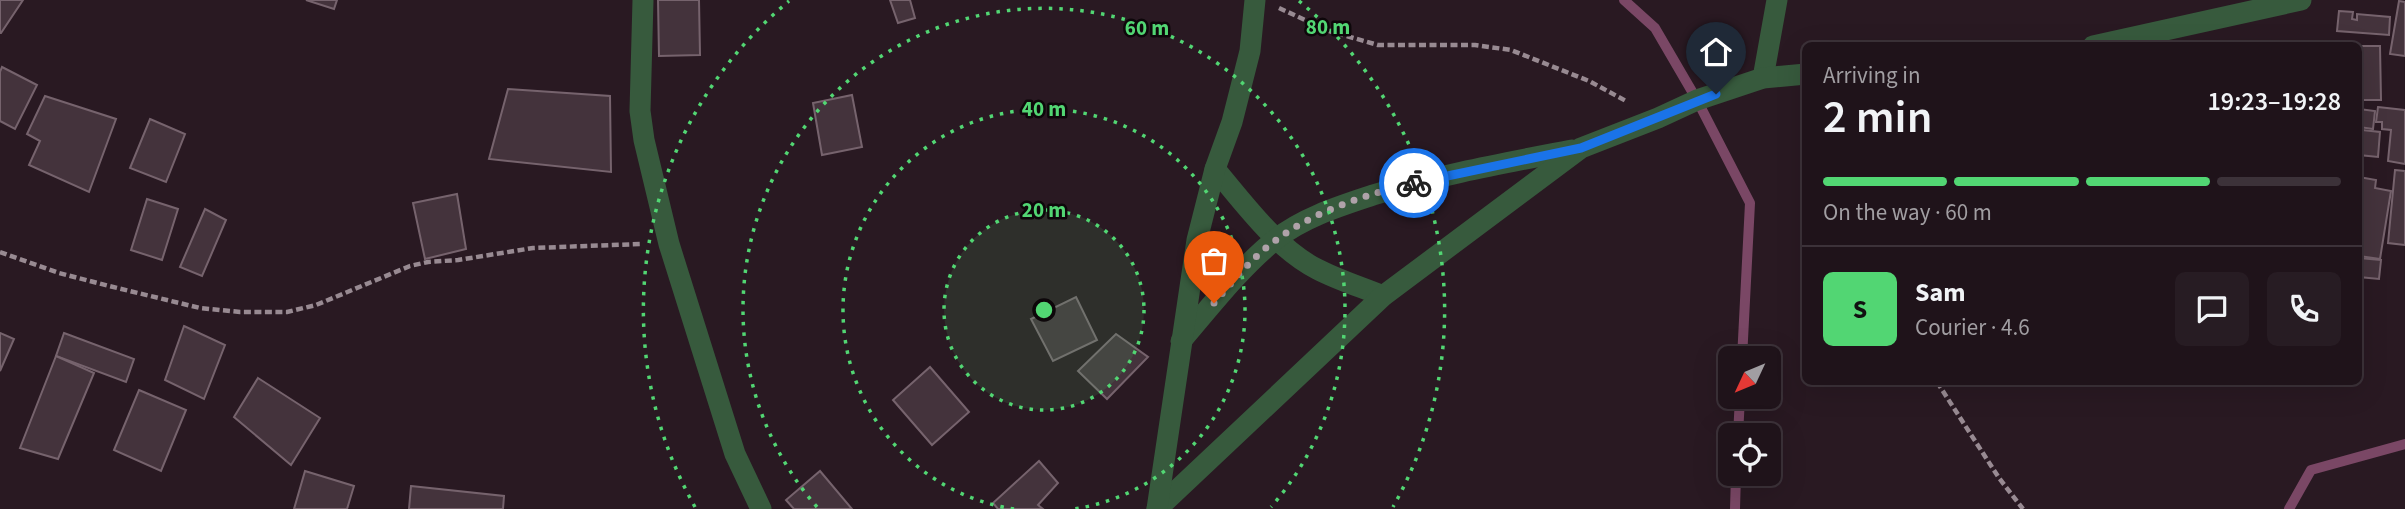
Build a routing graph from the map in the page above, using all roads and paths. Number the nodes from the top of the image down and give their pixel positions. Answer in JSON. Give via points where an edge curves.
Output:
{"nodes":[{"id":1,"x":643,"y":0,"type":"edge"},
{"id":2,"x":1777,"y":0,"type":"edge"},
{"id":3,"x":2301,"y":0,"type":"edge"},
{"id":4,"x":1264,"y":2,"type":"edge"},
{"id":5,"x":2111,"y":42,"type":"edge"},
{"id":6,"x":1802,"y":74,"type":"edge"},
{"id":7,"x":1763,"y":78,"type":"junction"},
{"id":8,"x":1658,"y":118,"type":"junction"},
{"id":9,"x":1581,"y":148,"type":"junction"},
{"id":10,"x":1215,"y":169,"type":"junction"},
{"id":11,"x":1278,"y":238,"type":"junction"},
{"id":12,"x":669,"y":244,"type":"junction"},
{"id":13,"x":0,"y":252,"type":"edge"},
{"id":14,"x":1383,"y":296,"type":"junction"},
{"id":15,"x":1181,"y":341,"type":"junction"},
{"id":16,"x":1939,"y":385,"type":"edge"},
{"id":17,"x":761,"y":509,"type":"edge"},
{"id":18,"x":1157,"y":509,"type":"edge"},
{"id":19,"x":2024,"y":509,"type":"edge"}],
"edges":[{"from":1,"to":12,"type":"street","via":[[640,111]]},
{"from":2,"to":7,"type":"street"},
{"from":3,"to":5,"type":"street"},
{"from":4,"to":8,"type":"path","via":[[1329,31],[1378,46],[1475,44],[1511,50],[1589,81]]},
{"from":4,"to":10,"type":"street","via":[[1233,122]]},
{"from":6,"to":7,"type":"street"},
{"from":7,"to":8,"type":"street"},
{"from":8,"to":9,"type":"street"},
{"from":9,"to":11,"type":"street","via":[[1408,184],[1332,209]]},
{"from":9,"to":14,"type":"street"},
{"from":10,"to":11,"type":"street"},
{"from":10,"to":15,"type":"street","via":[[1197,240]]},
{"from":11,"to":14,"type":"street","via":[[1316,268]]},
{"from":11,"to":15,"type":"street","via":[[1242,270]]},
{"from":12,"to":13,"type":"path","via":[[533,248],[428,262],[316,305],[288,312],[240,313],[109,286]]},
{"from":12,"to":17,"type":"street","via":[[735,454]]},
{"from":14,"to":18,"type":"street"},
{"from":15,"to":18,"type":"street"},
{"from":16,"to":19,"type":"path"}]}
